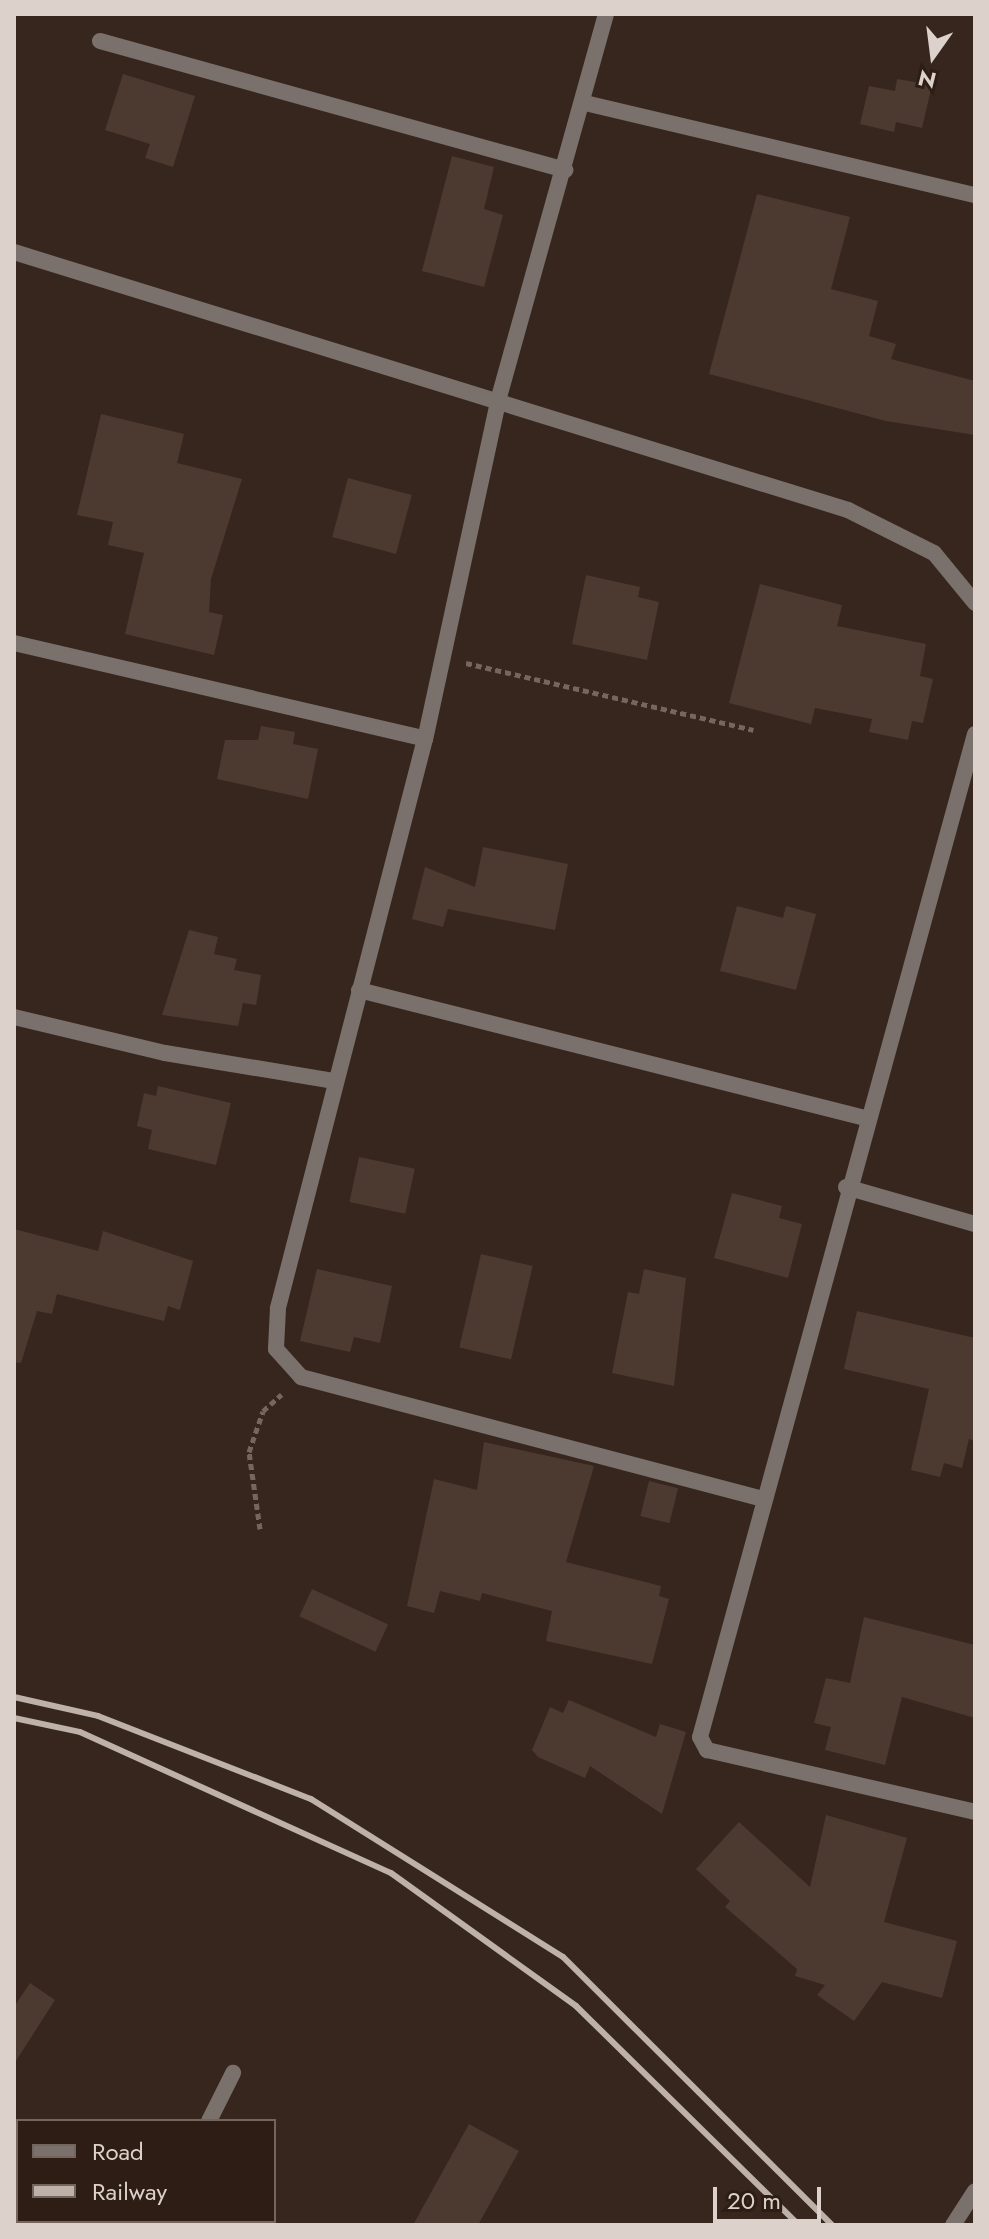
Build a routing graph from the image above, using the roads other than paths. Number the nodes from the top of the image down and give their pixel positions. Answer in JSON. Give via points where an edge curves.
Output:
{"nodes":[{"id":1,"x":606,"y":14,"type":"edge"},
{"id":2,"x":100,"y":41,"type":"dead end"},
{"id":3,"x":585,"y":103,"type":"junction"},
{"id":4,"x":565,"y":170,"type":"junction"},
{"id":5,"x":975,"y":195,"type":"edge"},
{"id":6,"x":14,"y":252,"type":"edge"},
{"id":7,"x":498,"y":402,"type":"junction"},
{"id":8,"x":975,"y":603,"type":"edge"},
{"id":9,"x":14,"y":643,"type":"edge"},
{"id":10,"x":975,"y":734,"type":"edge"},
{"id":11,"x":425,"y":739,"type":"junction"},
{"id":12,"x":359,"y":990,"type":"junction"},
{"id":13,"x":14,"y":1017,"type":"edge"},
{"id":14,"x":335,"y":1081,"type":"junction"},
{"id":15,"x":865,"y":1118,"type":"junction"},
{"id":16,"x":846,"y":1187,"type":"junction"},
{"id":17,"x":975,"y":1224,"type":"edge"},
{"id":18,"x":763,"y":1499,"type":"junction"},
{"id":19,"x":975,"y":1812,"type":"edge"},
{"id":20,"x":233,"y":2073,"type":"dead end"},
{"id":21,"x":210,"y":2119,"type":"edge"},
{"id":22,"x":975,"y":2191,"type":"edge"},
{"id":23,"x":953,"y":2225,"type":"edge"}],
"edges":[{"from":1,"to":3,"type":"street"},
{"from":2,"to":4,"type":"street"},
{"from":3,"to":4,"type":"street"},
{"from":3,"to":5,"type":"street"},
{"from":4,"to":7,"type":"street"},
{"from":6,"to":7,"type":"street"},
{"from":7,"to":8,"type":"street","via":[[848,510],[934,553]]},
{"from":7,"to":11,"type":"street"},
{"from":9,"to":11,"type":"street"},
{"from":10,"to":15,"type":"street"},
{"from":11,"to":12,"type":"street"},
{"from":12,"to":14,"type":"street"},
{"from":12,"to":15,"type":"street"},
{"from":13,"to":14,"type":"street","via":[[165,1053]]},
{"from":14,"to":18,"type":"street","via":[[278,1308],[276,1349],[301,1377]]},
{"from":15,"to":16,"type":"street"},
{"from":16,"to":17,"type":"street"},
{"from":16,"to":18,"type":"street"},
{"from":18,"to":19,"type":"street","via":[[701,1745]]},
{"from":20,"to":21,"type":"street"},
{"from":22,"to":23,"type":"street"}]}
